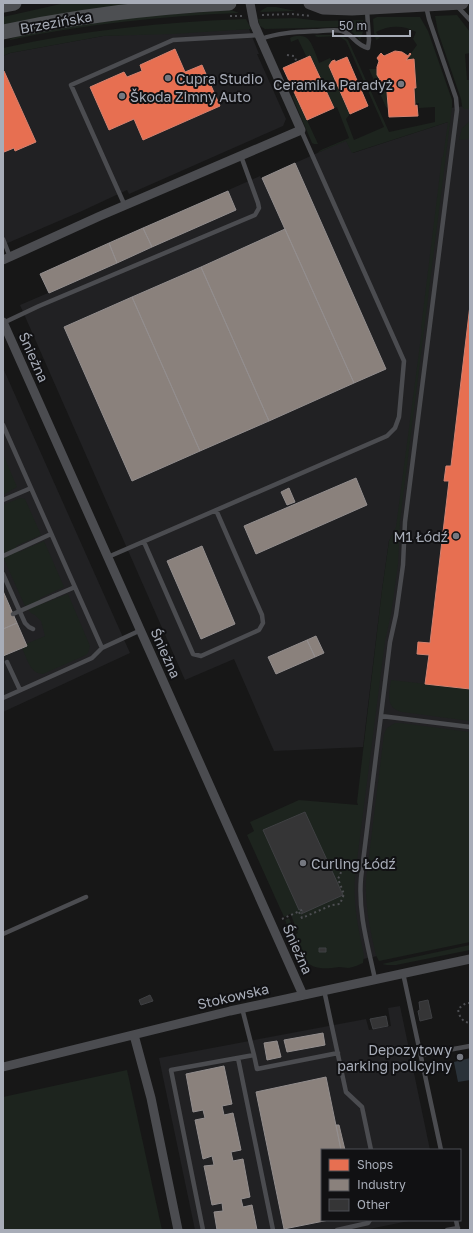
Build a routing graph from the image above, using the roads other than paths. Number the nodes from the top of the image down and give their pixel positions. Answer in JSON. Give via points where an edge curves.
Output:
{"nodes":[{"id":1,"x":14,"y":3,"type":"edge"},
{"id":2,"x":250,"y":3,"type":"edge"},
{"id":3,"x":310,"y":3,"type":"edge"},
{"id":4,"x":455,"y":3,"type":"edge"},
{"id":5,"x":462,"y":3,"type":"edge"},
{"id":6,"x":3,"y":5,"type":"edge"},
{"id":7,"x":426,"y":5,"type":"junction"},
{"id":8,"x":367,"y":8,"type":"junction"},
{"id":9,"x":229,"y":10,"type":"edge"},
{"id":10,"x":470,"y":20,"type":"edge"},
{"id":11,"x":3,"y":32,"type":"edge"},
{"id":12,"x":260,"y":37,"type":"junction"},
{"id":13,"x":301,"y":130,"type":"junction"},
{"id":14,"x":241,"y":156,"type":"junction"},
{"id":15,"x":125,"y":206,"type":"junction"},
{"id":16,"x":3,"y":239,"type":"edge"},
{"id":17,"x":7,"y":258,"type":"edge"},
{"id":18,"x":3,"y":322,"type":"edge"},
{"id":19,"x":3,"y":425,"type":"edge"},
{"id":20,"x":31,"y":488,"type":"junction"},
{"id":21,"x":3,"y":500,"type":"edge"},
{"id":22,"x":216,"y":510,"type":"junction"},
{"id":23,"x":52,"y":534,"type":"junction"},
{"id":24,"x":144,"y":542,"type":"junction"},
{"id":25,"x":3,"y":556,"type":"edge"},
{"id":26,"x":108,"y":557,"type":"junction"},
{"id":27,"x":3,"y":574,"type":"edge"},
{"id":28,"x":75,"y":587,"type":"junction"},
{"id":29,"x":13,"y":614,"type":"dead end"},
{"id":30,"x":33,"y":629,"type":"dead end"},
{"id":31,"x":140,"y":630,"type":"junction"},
{"id":32,"x":102,"y":648,"type":"junction"},
{"id":33,"x":6,"y":662,"type":"dead end"},
{"id":34,"x":20,"y":690,"type":"junction"},
{"id":35,"x":3,"y":698,"type":"edge"},
{"id":36,"x":381,"y":716,"type":"junction"},
{"id":37,"x":470,"y":727,"type":"edge"},
{"id":38,"x":86,"y":897,"type":"dead end"},
{"id":39,"x":3,"y":934,"type":"edge"},
{"id":40,"x":470,"y":959,"type":"edge"},
{"id":41,"x":403,"y":973,"type":"junction"},
{"id":42,"x":375,"y":979,"type":"junction"},
{"id":43,"x":324,"y":990,"type":"junction"},
{"id":44,"x":303,"y":995,"type":"junction"},
{"id":45,"x":242,"y":1008,"type":"junction"},
{"id":46,"x":134,"y":1035,"type":"junction"},
{"id":47,"x":470,"y":1046,"type":"edge"},
{"id":48,"x":338,"y":1053,"type":"junction"},
{"id":49,"x":254,"y":1055,"type":"junction"},
{"id":50,"x":421,"y":1055,"type":"junction"},
{"id":51,"x":238,"y":1058,"type":"junction"},
{"id":52,"x":3,"y":1067,"type":"edge"},
{"id":53,"x":371,"y":1149,"type":"edge"},
{"id":54,"x":441,"y":1149,"type":"edge"},
{"id":55,"x":369,"y":1221,"type":"edge"},
{"id":56,"x":458,"y":1229,"type":"edge"},
{"id":57,"x":178,"y":1230,"type":"edge"},
{"id":58,"x":202,"y":1230,"type":"edge"},
{"id":59,"x":273,"y":1230,"type":"edge"},
{"id":60,"x":337,"y":1230,"type":"edge"},
{"id":61,"x":447,"y":1230,"type":"edge"}],
"edges":[{"from":1,"to":6,"type":"main road","name":"Brzezińska"},
{"from":2,"to":12,"type":"street"},
{"from":3,"to":8,"type":"street","via":[[323,8]]},
{"from":4,"to":5,"type":"street"},
{"from":4,"to":7,"type":"street"},
{"from":4,"to":10,"type":"lane"},
{"from":7,"to":8,"type":"street"},
{"from":7,"to":36,"type":"lane","via":[[456,98],[457,110],[405,522],[404,565],[390,642]]},
{"from":8,"to":12,"type":"lane","via":[[368,48],[360,46],[346,33],[337,30],[288,32]]},
{"from":9,"to":11,"type":"main road","name":"Brzezińska","via":[[184,6],[104,14]]},
{"from":12,"to":13,"type":"street"},
{"from":12,"to":15,"type":"lane","via":[[173,40],[71,85]]},
{"from":13,"to":14,"type":"street"},
{"from":13,"to":22,"type":"lane","via":[[404,361],[399,417],[395,428],[387,436]]},
{"from":14,"to":15,"type":"street"},
{"from":14,"to":18,"type":"lane","via":[[258,203],[259,208],[255,215]]},
{"from":15,"to":17,"type":"street"},
{"from":16,"to":17,"type":"lane"},
{"from":18,"to":26,"type":"street","name":"Śnieżna"},
{"from":19,"to":20,"type":"lane"},
{"from":20,"to":21,"type":"lane"},
{"from":20,"to":23,"type":"lane"},
{"from":22,"to":24,"type":"lane"},
{"from":22,"to":24,"type":"lane","via":[[262,614],[263,623],[259,630],[201,656],[193,654]]},
{"from":23,"to":25,"type":"lane"},
{"from":23,"to":28,"type":"lane"},
{"from":24,"to":26,"type":"lane"},
{"from":26,"to":31,"type":"street","name":"Śnieżna"},
{"from":27,"to":30,"type":"lane","via":[[24,623]]},
{"from":28,"to":29,"type":"lane","bridge":true},
{"from":28,"to":32,"type":"lane"},
{"from":31,"to":32,"type":"lane"},
{"from":31,"to":44,"type":"street","name":"Śnieżna"},
{"from":32,"to":34,"type":"lane","via":[[92,658]]},
{"from":33,"to":34,"type":"lane"},
{"from":34,"to":35,"type":"lane"},
{"from":36,"to":37,"type":"lane"},
{"from":36,"to":42,"type":"lane","via":[[360,888],[363,923]]},
{"from":38,"to":39,"type":"lane"},
{"from":40,"to":41,"type":"street","name":"Stokowska"},
{"from":41,"to":42,"type":"street","name":"Stokowska"},
{"from":41,"to":50,"type":"lane"},
{"from":42,"to":43,"type":"street","name":"Stokowska"},
{"from":43,"to":44,"type":"street","name":"Stokowska"},
{"from":43,"to":48,"type":"lane"},
{"from":44,"to":45,"type":"street","name":"Stokowska"},
{"from":45,"to":46,"type":"street","name":"Stokowska"},
{"from":45,"to":49,"type":"lane"},
{"from":46,"to":52,"type":"street","name":"Stokowska"},
{"from":46,"to":57,"type":"street","via":[[151,1098]]},
{"from":47,"to":50,"type":"lane"},
{"from":48,"to":49,"type":"lane","via":[[257,1069]]},
{"from":48,"to":53,"type":"lane","via":[[346,1092],[362,1107]]},
{"from":49,"to":51,"type":"lane"},
{"from":50,"to":54,"type":"lane"},
{"from":51,"to":58,"type":"lane","via":[[171,1070]]},
{"from":51,"to":59,"type":"lane"},
{"from":55,"to":60,"type":"lane"},
{"from":56,"to":61,"type":"lane"}]}
